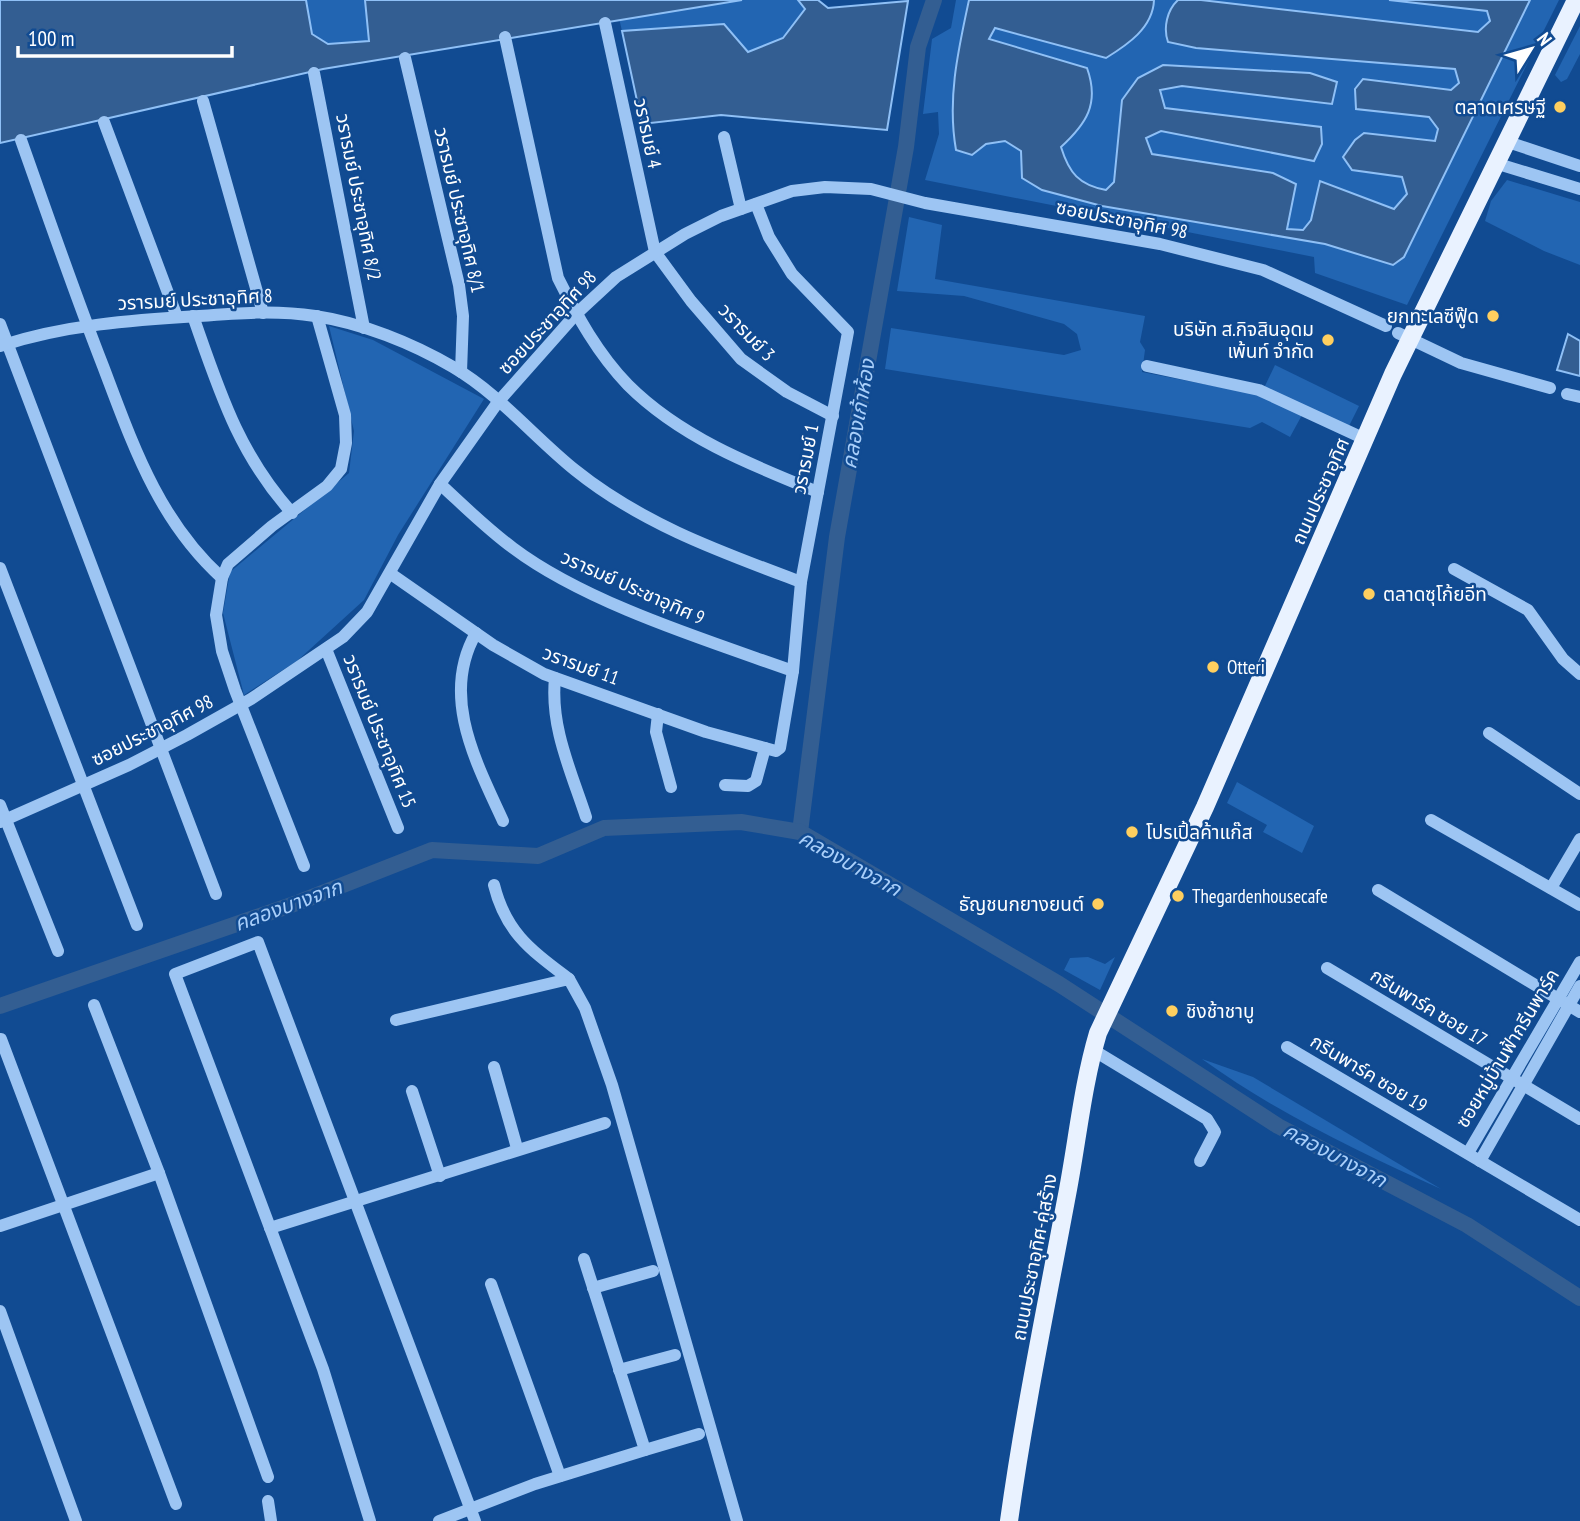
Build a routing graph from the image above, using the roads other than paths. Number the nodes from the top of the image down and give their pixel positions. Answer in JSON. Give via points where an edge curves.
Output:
{"nodes":[{"id":1,"x":1576,"y":0,"type":"edge"},
{"id":2,"x":605,"y":23,"type":"dead end"},
{"id":3,"x":505,"y":37,"type":"dead end"},
{"id":4,"x":405,"y":58,"type":"dead end"},
{"id":5,"x":314,"y":73,"type":"dead end"},
{"id":6,"x":203,"y":102,"type":"dead end"},
{"id":7,"x":104,"y":122,"type":"dead end"},
{"id":8,"x":724,"y":137,"type":"dead end"},
{"id":9,"x":21,"y":140,"type":"dead end"},
{"id":10,"x":1505,"y":141,"type":"junction"},
{"id":11,"x":1495,"y":163,"type":"junction"},
{"id":12,"x":1580,"y":166,"type":"edge"},
{"id":13,"x":1580,"y":189,"type":"edge"},
{"id":14,"x":756,"y":204,"type":"junction"},
{"id":15,"x":741,"y":209,"type":"junction"},
{"id":16,"x":654,"y":251,"type":"junction"},
{"id":17,"x":263,"y":313,"type":"junction"},
{"id":18,"x":576,"y":314,"type":"junction"},
{"id":19,"x":193,"y":316,"type":"junction"},
{"id":20,"x":317,"y":316,"type":"junction"},
{"id":21,"x":177,"y":317,"type":"junction"},
{"id":22,"x":0,"y":324,"type":"edge"},
{"id":23,"x":87,"y":325,"type":"junction"},
{"id":24,"x":1386,"y":326,"type":"dead end"},
{"id":25,"x":364,"y":328,"type":"junction"},
{"id":26,"x":1404,"y":336,"type":"junction"},
{"id":27,"x":4,"y":345,"type":"edge"},
{"id":28,"x":1147,"y":366,"type":"dead end"},
{"id":29,"x":461,"y":372,"type":"junction"},
{"id":30,"x":1550,"y":388,"type":"dead end"},
{"id":31,"x":1567,"y":394,"type":"dead end"},
{"id":32,"x":1580,"y":397,"type":"edge"},
{"id":33,"x":498,"y":402,"type":"junction"},
{"id":34,"x":833,"y":416,"type":"junction"},
{"id":35,"x":1365,"y":439,"type":"junction"},
{"id":36,"x":440,"y":484,"type":"junction"},
{"id":37,"x":818,"y":492,"type":"junction"},
{"id":38,"x":292,"y":513,"type":"junction"},
{"id":39,"x":0,"y":568,"type":"edge"},
{"id":40,"x":1454,"y":569,"type":"dead end"},
{"id":41,"x":391,"y":574,"type":"junction"},
{"id":42,"x":222,"y":578,"type":"junction"},
{"id":43,"x":802,"y":582,"type":"junction"},
{"id":44,"x":476,"y":633,"type":"junction"},
{"id":45,"x":326,"y":649,"type":"junction"},
{"id":46,"x":793,"y":671,"type":"junction"},
{"id":47,"x":1580,"y":674,"type":"edge"},
{"id":48,"x":555,"y":678,"type":"junction"},
{"id":49,"x":241,"y":705,"type":"junction"},
{"id":50,"x":657,"y":714,"type":"junction"},
{"id":51,"x":1489,"y":733,"type":"dead end"},
{"id":52,"x":161,"y":749,"type":"junction"},
{"id":53,"x":771,"y":749,"type":"junction"},
{"id":54,"x":725,"y":785,"type":"dead end"},
{"id":55,"x":83,"y":786,"type":"junction"},
{"id":56,"x":671,"y":787,"type":"dead end"},
{"id":57,"x":1580,"y":794,"type":"edge"},
{"id":58,"x":0,"y":805,"type":"edge"},
{"id":59,"x":586,"y":817,"type":"dead end"},
{"id":60,"x":3,"y":820,"type":"edge"},
{"id":61,"x":1431,"y":820,"type":"dead end"},
{"id":62,"x":503,"y":821,"type":"dead end"},
{"id":63,"x":398,"y":828,"type":"dead end"},
{"id":64,"x":1580,"y":839,"type":"edge"},
{"id":65,"x":303,"y":866,"type":"dead end"},
{"id":66,"x":494,"y":885,"type":"dead end"},
{"id":67,"x":1551,"y":888,"type":"junction"},
{"id":68,"x":1378,"y":890,"type":"dead end"},
{"id":69,"x":216,"y":894,"type":"dead end"},
{"id":70,"x":1580,"y":905,"type":"edge"},
{"id":71,"x":137,"y":925,"type":"dead end"},
{"id":72,"x":58,"y":951,"type":"dead end"},
{"id":73,"x":1580,"y":962,"type":"edge"},
{"id":74,"x":1326,"y":968,"type":"dead end"},
{"id":75,"x":569,"y":979,"type":"junction"},
{"id":76,"x":1580,"y":986,"type":"edge"},
{"id":77,"x":1112,"y":1004,"type":"joint"},
{"id":78,"x":94,"y":1005,"type":"dead end"},
{"id":79,"x":1569,"y":1005,"type":"edge"},
{"id":80,"x":396,"y":1020,"type":"dead end"},
{"id":81,"x":1,"y":1039,"type":"edge"},
{"id":82,"x":1096,"y":1042,"type":"junction"},
{"id":83,"x":1287,"y":1046,"type":"dead end"},
{"id":84,"x":494,"y":1066,"type":"dead end"},
{"id":85,"x":1517,"y":1083,"type":"junction"},
{"id":86,"x":412,"y":1091,"type":"dead end"},
{"id":87,"x":1580,"y":1119,"type":"edge"},
{"id":88,"x":605,"y":1123,"type":"dead end"},
{"id":89,"x":517,"y":1148,"type":"junction"},
{"id":90,"x":1468,"y":1153,"type":"junction"},
{"id":91,"x":1200,"y":1161,"type":"dead end"},
{"id":92,"x":1480,"y":1161,"type":"junction"},
{"id":93,"x":159,"y":1173,"type":"junction"},
{"id":94,"x":440,"y":1175,"type":"junction"},
{"id":95,"x":356,"y":1201,"type":"junction"},
{"id":96,"x":64,"y":1206,"type":"junction"},
{"id":97,"x":1580,"y":1220,"type":"edge"},
{"id":98,"x":0,"y":1226,"type":"edge"},
{"id":99,"x":270,"y":1227,"type":"junction"},
{"id":100,"x":584,"y":1259,"type":"dead end"},
{"id":101,"x":653,"y":1271,"type":"dead end"},
{"id":102,"x":491,"y":1284,"type":"dead end"},
{"id":103,"x":593,"y":1288,"type":"junction"},
{"id":104,"x":0,"y":1311,"type":"edge"},
{"id":105,"x":675,"y":1355,"type":"dead end"},
{"id":106,"x":619,"y":1370,"type":"junction"},
{"id":107,"x":699,"y":1434,"type":"dead end"},
{"id":108,"x":645,"y":1450,"type":"junction"},
{"id":109,"x":560,"y":1476,"type":"junction"},
{"id":110,"x":268,"y":1477,"type":"dead end"},
{"id":111,"x":268,"y":1500,"type":"dead end"},
{"id":112,"x":176,"y":1504,"type":"dead end"},
{"id":113,"x":472,"y":1515,"type":"edge"},
{"id":114,"x":76,"y":1521,"type":"edge"},
{"id":115,"x":271,"y":1521,"type":"edge"},
{"id":116,"x":370,"y":1521,"type":"edge"},
{"id":117,"x":439,"y":1521,"type":"edge"},
{"id":118,"x":737,"y":1521,"type":"edge"},
{"id":119,"x":1009,"y":1521,"type":"edge"}],
"edges":[{"from":1,"to":10,"type":"main road","name":"ถนนประชาอุทิศ"},
{"from":2,"to":16,"type":"street","name":"วรารมย์ 4"},
{"from":3,"to":18,"type":"street","via":[[558,278]]},
{"from":4,"to":29,"type":"street","name":"วรารมย์ ประชาอุทิศ 8/1","via":[[459,285]]},
{"from":5,"to":25,"type":"street","name":"วรารมย์ ประชาอุทิศ 8/2"},
{"from":6,"to":17,"type":"street"},
{"from":7,"to":21,"type":"street"},
{"from":8,"to":15,"type":"street"},
{"from":9,"to":23,"type":"street"},
{"from":10,"to":11,"type":"main road","name":"ถนนประชาอุทิศ"},
{"from":10,"to":12,"type":"street"},
{"from":11,"to":13,"type":"street"},
{"from":11,"to":26,"type":"main road","name":"ถนนประชาอุทิศ"},
{"from":14,"to":15,"type":"street","name":"ซอยประชาอุทิศ 98"},
{"from":14,"to":24,"type":"street","name":"ซอยประชาอุทิศ 98","via":[[792,191],[871,188],[925,203],[1160,244],[1263,270]]},
{"from":14,"to":34,"type":"street","name":"วรารมย์ 1","via":[[769,237],[792,274],[846,327]]},
{"from":15,"to":16,"type":"street","name":"ซอยประชาอุทิศ 98"},
{"from":16,"to":18,"type":"street","name":"ซอยประชาอุทิศ 98","via":[[616,277]]},
{"from":16,"to":34,"type":"street","name":"วรารมย์ 3","via":[[741,359],[787,392]]},
{"from":17,"to":19,"type":"street","name":"วรารมย์ ประชาอุทิศ 8"},
{"from":17,"to":20,"type":"street","name":"วรารมย์ ประชาอุทิศ 8"},
{"from":18,"to":33,"type":"street","name":"ซอยประชาอุทิศ 98"},
{"from":18,"to":37,"type":"street","via":[[627,383],[652,406],[740,461]]},
{"from":19,"to":21,"type":"street","name":"วรารมย์ ประชาอุทิศ 8"},
{"from":19,"to":38,"type":"street","via":[[245,451]]},
{"from":20,"to":25,"type":"street","name":"วรารมย์ ประชาอุทิศ 8"},
{"from":20,"to":38,"type":"street","via":[[345,415],[346,443],[341,469]]},
{"from":21,"to":23,"type":"street","name":"วรารมย์ ประชาอุทิศ 8"},
{"from":22,"to":27,"type":"street"},
{"from":23,"to":27,"type":"street","name":"วรารมย์ ประชาอุทิศ 8"},
{"from":23,"to":42,"type":"street","via":[[157,499],[200,558]]},
{"from":25,"to":29,"type":"street","name":"วรารมย์ ประชาอุทิศ 8"},
{"from":26,"to":30,"type":"street","via":[[1461,363]]},
{"from":26,"to":35,"type":"main road","name":"ถนนประชาอุทิศ"},
{"from":27,"to":52,"type":"street"},
{"from":28,"to":35,"type":"street","via":[[1259,390]]},
{"from":29,"to":33,"type":"street","name":"วรารมย์ ประชาอุทิศ 8"},
{"from":31,"to":32,"type":"street"},
{"from":33,"to":36,"type":"street","name":"ซอยประชาอุทิศ 98"},
{"from":33,"to":43,"type":"street","name":"วรารมย์ ประชาอุทิศ 8","via":[[575,470],[643,515],[718,552]]},
{"from":34,"to":37,"type":"street","name":"วรารมย์ 1"},
{"from":35,"to":77,"type":"main road","name":"ถนนประชาอุทิศ","via":[[1205,807]]},
{"from":36,"to":41,"type":"street","name":"ซอยประชาอุทิศ 98"},
{"from":36,"to":46,"type":"street","name":"วรารมย์ ประชาอุทิศ 9","via":[[514,549],[565,580],[699,638]]},
{"from":37,"to":43,"type":"street","name":"วรารมย์ 1"},
{"from":38,"to":42,"type":"street","via":[[228,564]]},
{"from":39,"to":55,"type":"street"},
{"from":40,"to":47,"type":"street","via":[[1528,610],[1563,659]]},
{"from":41,"to":44,"type":"street","name":"วรารมย์ 11"},
{"from":41,"to":45,"type":"street","name":"ซอยประชาอุทิศ 98","via":[[368,612]]},
{"from":42,"to":49,"type":"street","via":[[216,615],[222,651]]},
{"from":43,"to":46,"type":"street","name":"วรารมย์ 1"},
{"from":44,"to":48,"type":"street","name":"วรารมย์ 11"},
{"from":44,"to":62,"type":"street","via":[[462,667],[463,715],[472,751]]},
{"from":45,"to":49,"type":"street","name":"ซอยประชาอุทิศ 98"},
{"from":45,"to":63,"type":"street","name":"วรารมย์ ประชาอุทิศ 15"},
{"from":46,"to":53,"type":"street","name":"วรารมย์ 1","via":[[783,743]]},
{"from":48,"to":50,"type":"street","name":"วรารมย์ 11"},
{"from":48,"to":59,"type":"street","via":[[560,737]]},
{"from":49,"to":52,"type":"street","name":"ซอยประชาอุทิศ 98"},
{"from":49,"to":65,"type":"street"},
{"from":50,"to":53,"type":"street","name":"วรารมย์ 11"},
{"from":50,"to":56,"type":"street","via":[[656,732]]},
{"from":51,"to":57,"type":"street"},
{"from":52,"to":55,"type":"street","name":"ซอยประชาอุทิศ 98"},
{"from":52,"to":69,"type":"street"},
{"from":53,"to":54,"type":"street","name":"วรารมย์ 1","via":[[756,781],[748,786]]},
{"from":55,"to":60,"type":"street","name":"ซอยประชาอุทิศ 98"},
{"from":55,"to":71,"type":"street"},
{"from":58,"to":60,"type":"street"},
{"from":60,"to":72,"type":"street"},
{"from":61,"to":67,"type":"street"},
{"from":64,"to":67,"type":"street"},
{"from":66,"to":75,"type":"street","via":[[510,926],[529,948]]},
{"from":67,"to":70,"type":"street"},
{"from":68,"to":79,"type":"street"},
{"from":73,"to":79,"type":"street","name":"ซอยหมู่บ้านฟ้ากรีนพาร์ค"},
{"from":74,"to":85,"type":"street","name":"กรีนพาร์ค ซอย 17"},
{"from":75,"to":80,"type":"street"},
{"from":75,"to":118,"type":"street","via":[[585,1007],[612,1085]]},
{"from":76,"to":79,"type":"street","name":"ซอยหมู่บ้านฟ้ากรีนพาร์ค"},
{"from":77,"to":82,"type":"main road","name":"ถนนประชาอุทิศ-คู่สร้าง"},
{"from":78,"to":93,"type":"street"},
{"from":79,"to":85,"type":"street","name":"ซอยหมู่บ้านฟ้ากรีนพาร์ค"},
{"from":81,"to":96,"type":"street"},
{"from":82,"to":91,"type":"street","via":[[1207,1119],[1215,1132]]},
{"from":82,"to":119,"type":"main road","name":"ถนนประชาอุทิศ-คู่สร้าง"},
{"from":83,"to":90,"type":"street","name":"กรีนพาร์ค ซอย 19"},
{"from":84,"to":89,"type":"street"},
{"from":85,"to":87,"type":"street","name":"กรีนพาร์ค ซอย 17"},
{"from":85,"to":90,"type":"street","name":"ซอยหมู่บ้านฟ้ากรีนพาร์ค"},
{"from":85,"to":92,"type":"street","name":"ซอยหมู่บ้านฟ้ากรีนพาร์ค"},
{"from":86,"to":94,"type":"street"},
{"from":88,"to":89,"type":"street"},
{"from":89,"to":94,"type":"street"},
{"from":90,"to":92,"type":"street","name":"กรีนพาร์ค ซอย 19"},
{"from":92,"to":97,"type":"street","name":"กรีนพาร์ค ซอย 19"},
{"from":93,"to":96,"type":"street"},
{"from":93,"to":110,"type":"street"},
{"from":94,"to":95,"type":"street"},
{"from":95,"to":99,"type":"street"},
{"from":95,"to":99,"type":"street","via":[[258,942],[175,974]]},
{"from":95,"to":113,"type":"street"},
{"from":96,"to":98,"type":"street"},
{"from":96,"to":112,"type":"street"},
{"from":99,"to":116,"type":"street","via":[[323,1369]]},
{"from":100,"to":103,"type":"street"},
{"from":101,"to":103,"type":"street"},
{"from":102,"to":109,"type":"street"},
{"from":103,"to":106,"type":"street"},
{"from":104,"to":114,"type":"street"},
{"from":105,"to":106,"type":"street"},
{"from":106,"to":108,"type":"street"},
{"from":107,"to":108,"type":"street"},
{"from":108,"to":109,"type":"street"},
{"from":109,"to":113,"type":"street"},
{"from":111,"to":115,"type":"street"},
{"from":113,"to":117,"type":"street"}]}
